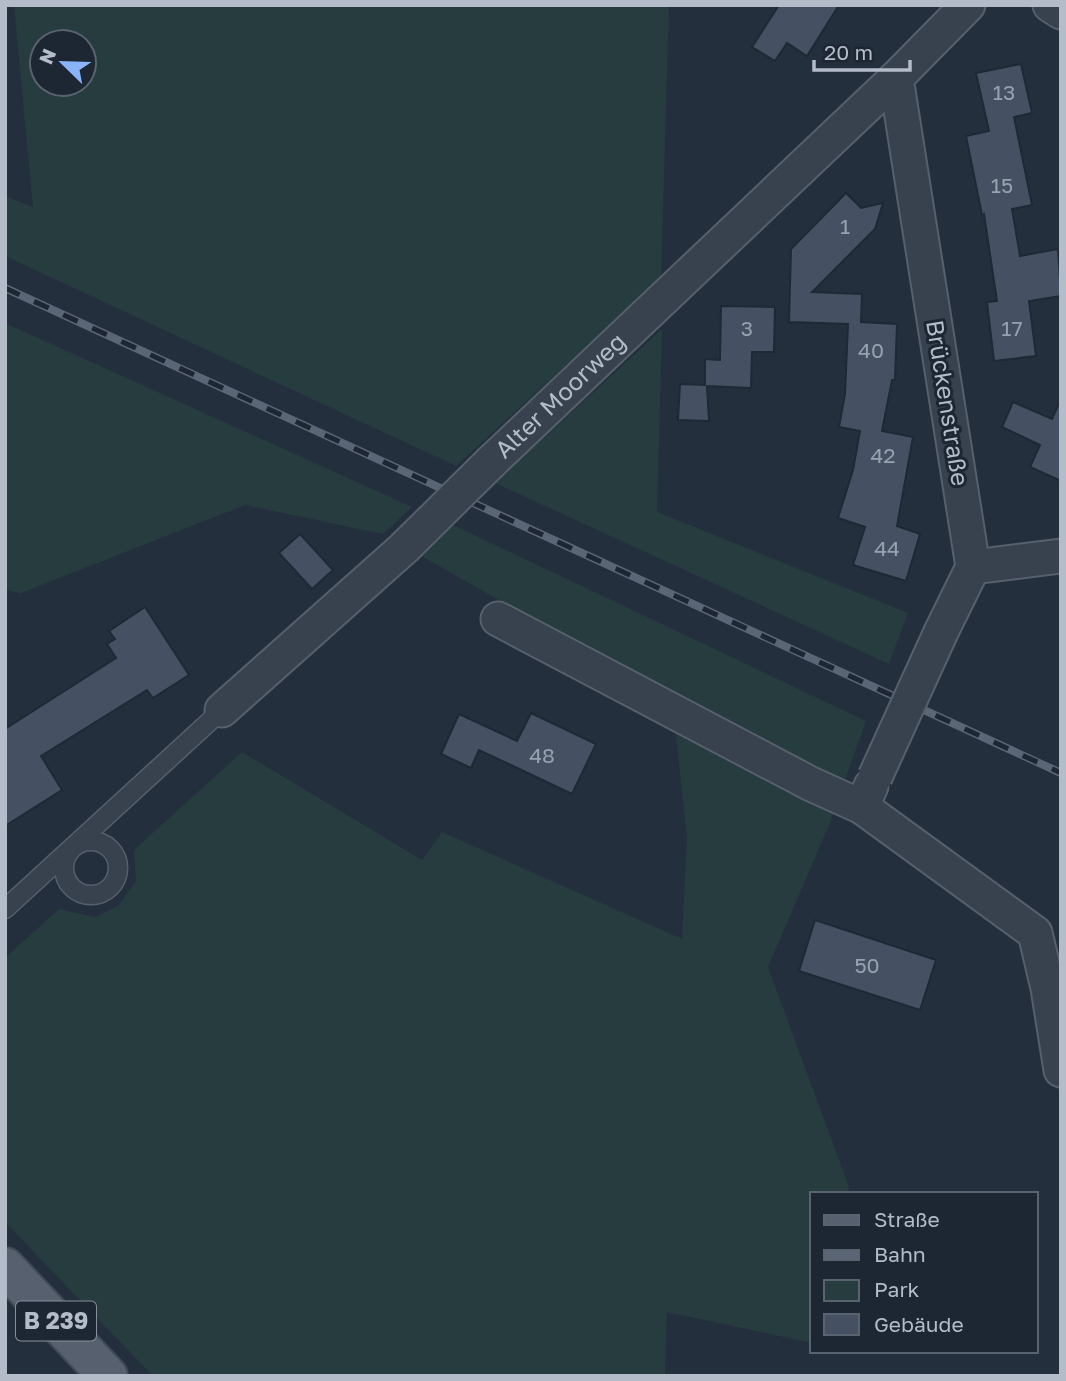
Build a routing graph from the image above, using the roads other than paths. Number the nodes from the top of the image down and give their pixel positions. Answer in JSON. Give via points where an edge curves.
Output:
{"nodes":[{"id":1,"x":968,"y":5,"type":"edge"},
{"id":2,"x":1050,"y":5,"type":"edge"},
{"id":3,"x":1061,"y":12,"type":"edge"},
{"id":4,"x":896,"y":78,"type":"junction"},
{"id":5,"x":1061,"y":556,"type":"edge"},
{"id":6,"x":973,"y":567,"type":"junction"},
{"id":7,"x":498,"y":619,"type":"dead end"},
{"id":8,"x":222,"y":710,"type":"joint"},
{"id":9,"x":868,"y":792,"type":"junction"},
{"id":10,"x":5,"y":909,"type":"edge"},
{"id":11,"x":1048,"y":928,"type":"edge"},
{"id":12,"x":1061,"y":1070,"type":"edge"},
{"id":13,"x":5,"y":1267,"type":"edge"},
{"id":14,"x":107,"y":1376,"type":"edge"}],
"edges":[{"from":1,"to":4,"type":"street"},
{"from":2,"to":3,"type":"street"},
{"from":4,"to":6,"type":"street","name":"Brückenstraße"},
{"from":4,"to":8,"type":"street","name":"Alter Moorweg","bridge":true,"via":[[404,548]]},
{"from":5,"to":6,"type":"street"},
{"from":6,"to":9,"type":"street","bridge":true},
{"from":7,"to":9,"type":"street","via":[[799,778]]},
{"from":8,"to":10,"type":"lane"},
{"from":9,"to":11,"type":"street"},
{"from":11,"to":12,"type":"street","via":[[1048,988]]},
{"from":13,"to":14,"type":"main road","number":"B 239"}]}
